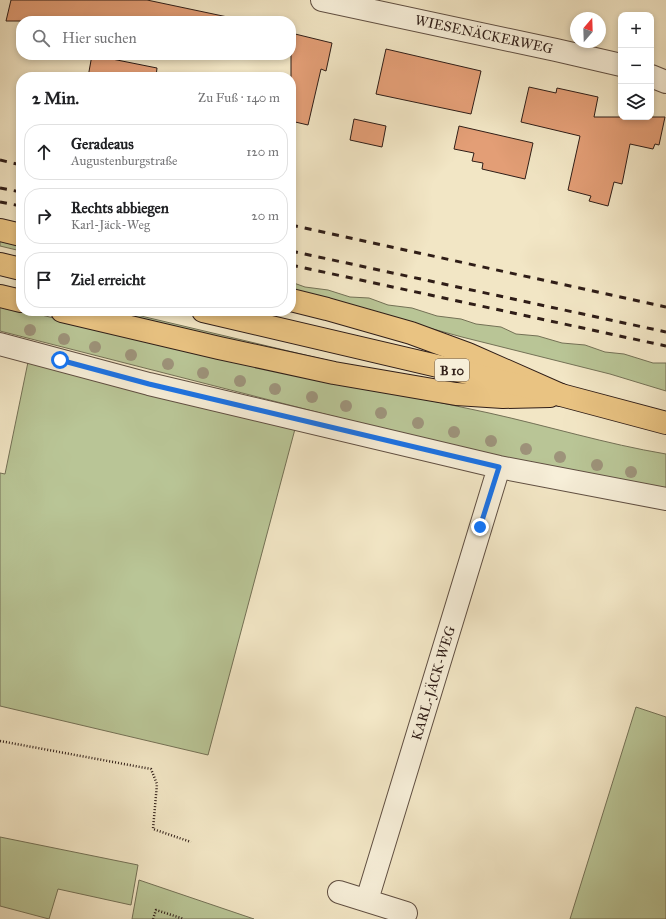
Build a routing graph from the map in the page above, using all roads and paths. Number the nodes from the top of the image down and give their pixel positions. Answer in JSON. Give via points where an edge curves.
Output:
{"nodes":[{"id":1,"x":322,"y":0,"type":"edge"},
{"id":2,"x":618,"y":65,"type":"edge"},
{"id":3,"x":654,"y":77,"type":"edge"},
{"id":4,"x":666,"y":82,"type":"edge"},
{"id":5,"x":0,"y":230,"type":"edge"},
{"id":6,"x":16,"y":234,"type":"edge"},
{"id":7,"x":0,"y":264,"type":"edge"},
{"id":8,"x":16,"y":268,"type":"edge"},
{"id":9,"x":0,"y":296,"type":"edge"},
{"id":10,"x":16,"y":300,"type":"edge"},
{"id":11,"x":296,"y":301,"type":"edge"},
{"id":12,"x":83,"y":316,"type":"edge"},
{"id":13,"x":224,"y":316,"type":"edge"},
{"id":14,"x":0,"y":344,"type":"edge"},
{"id":15,"x":561,"y":396,"type":"junction"},
{"id":16,"x":666,"y":423,"type":"edge"},
{"id":17,"x":499,"y":467,"type":"junction"},
{"id":18,"x":666,"y":499,"type":"edge"},
{"id":19,"x":0,"y":741,"type":"edge"},
{"id":20,"x":191,"y":842,"type":"dead end"},
{"id":21,"x":338,"y":892,"type":"dead end"},
{"id":22,"x":367,"y":900,"type":"junction"},
{"id":23,"x":406,"y":913,"type":"dead end"},
{"id":24,"x":153,"y":919,"type":"edge"},
{"id":25,"x":184,"y":919,"type":"edge"}],
"edges":[{"from":1,"to":2,"type":"street","name":"WIESENÄCKERWEG"},
{"from":3,"to":4,"type":"street"},
{"from":5,"to":6,"type":"main road"},
{"from":7,"to":8,"type":"main road"},
{"from":9,"to":10,"type":"main road"},
{"from":11,"to":15,"type":"main road","via":[[411,333],[468,354]]},
{"from":12,"to":15,"type":"main road","via":[[327,372],[449,393],[503,397]]},
{"from":13,"to":15,"type":"main road","number":"B 10"},
{"from":14,"to":17,"type":"street","via":[[149,384]]},
{"from":15,"to":16,"type":"main road","number":"B 10"},
{"from":17,"to":18,"type":"street"},
{"from":17,"to":22,"type":"street","name":"KARL-JÄCK-WEG"},
{"from":19,"to":20,"type":"path","via":[[151,769],[157,784],[153,829]]},
{"from":21,"to":22,"type":"street"},
{"from":22,"to":23,"type":"street"},
{"from":24,"to":25,"type":"path","via":[[156,910]]}]}
